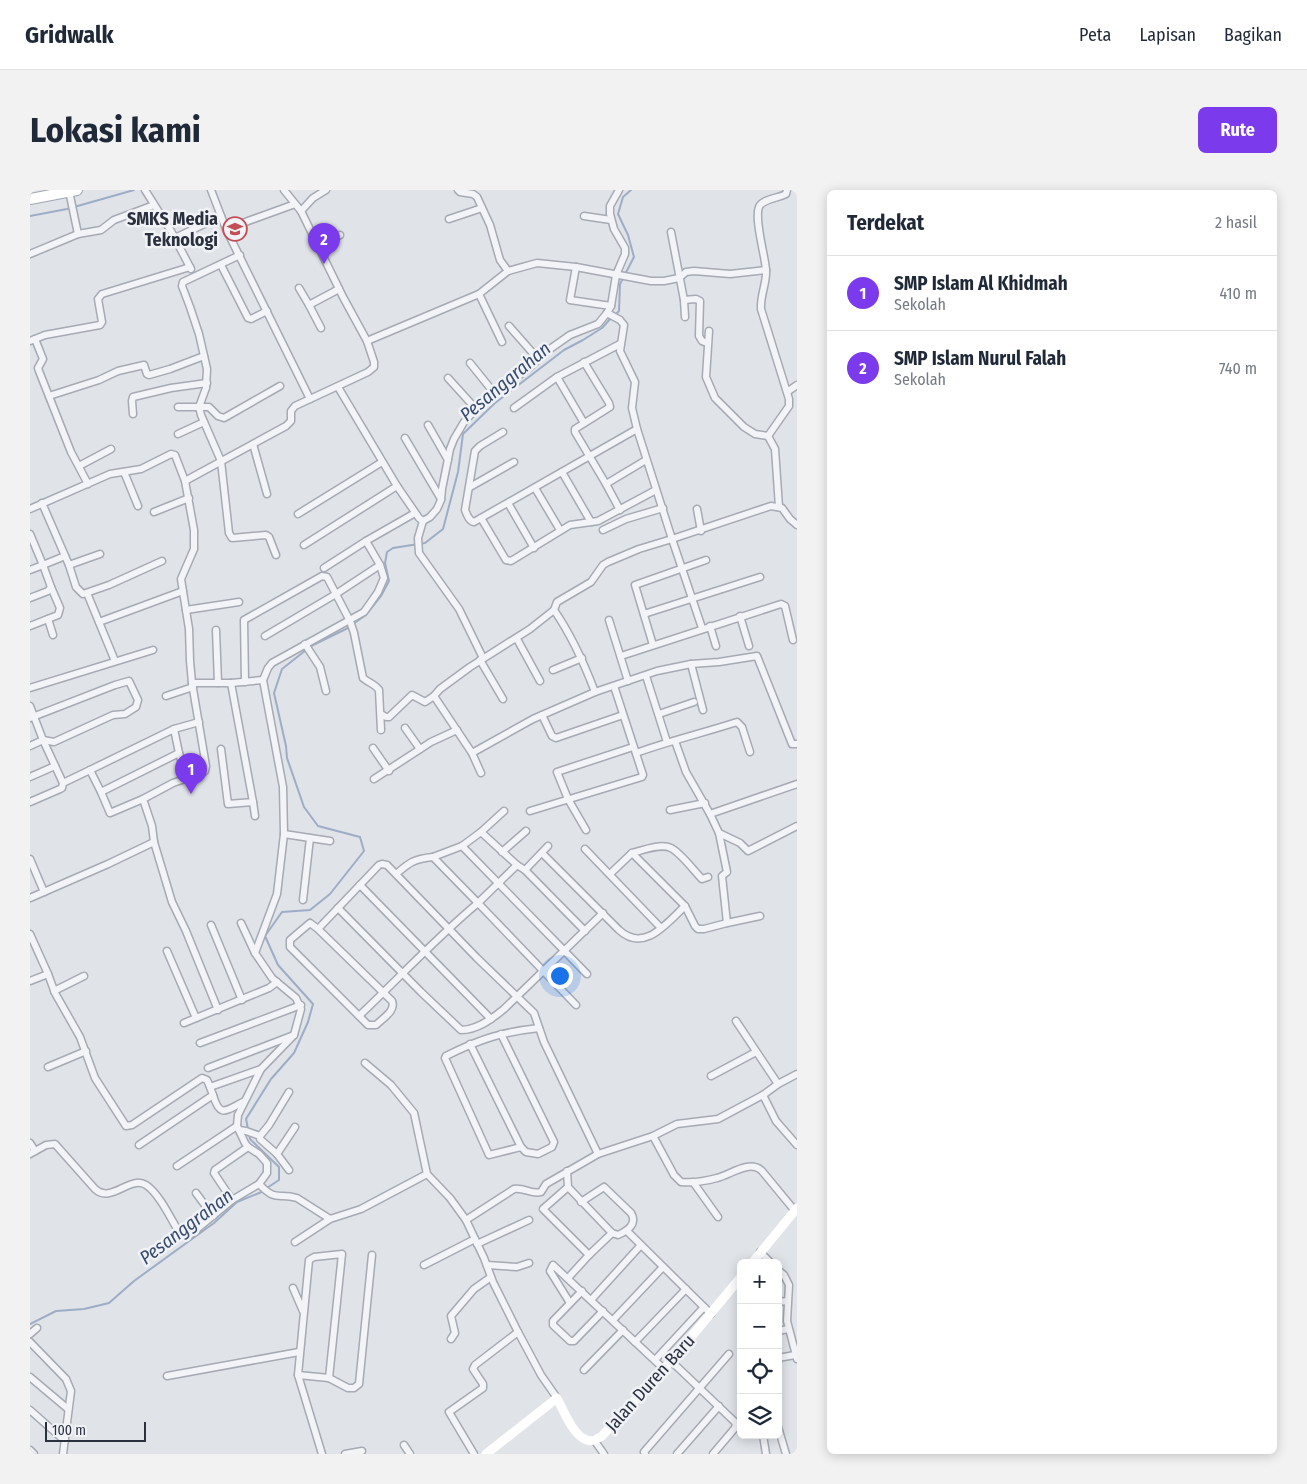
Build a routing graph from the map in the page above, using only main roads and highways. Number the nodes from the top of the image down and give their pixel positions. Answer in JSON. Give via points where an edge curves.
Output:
{"nodes":[{"id":1,"x":72,"y":194,"type":"edge"},
{"id":2,"x":30,"y":199,"type":"edge"}],
"edges":[{"from":1,"to":2,"type":"main road"}]}
